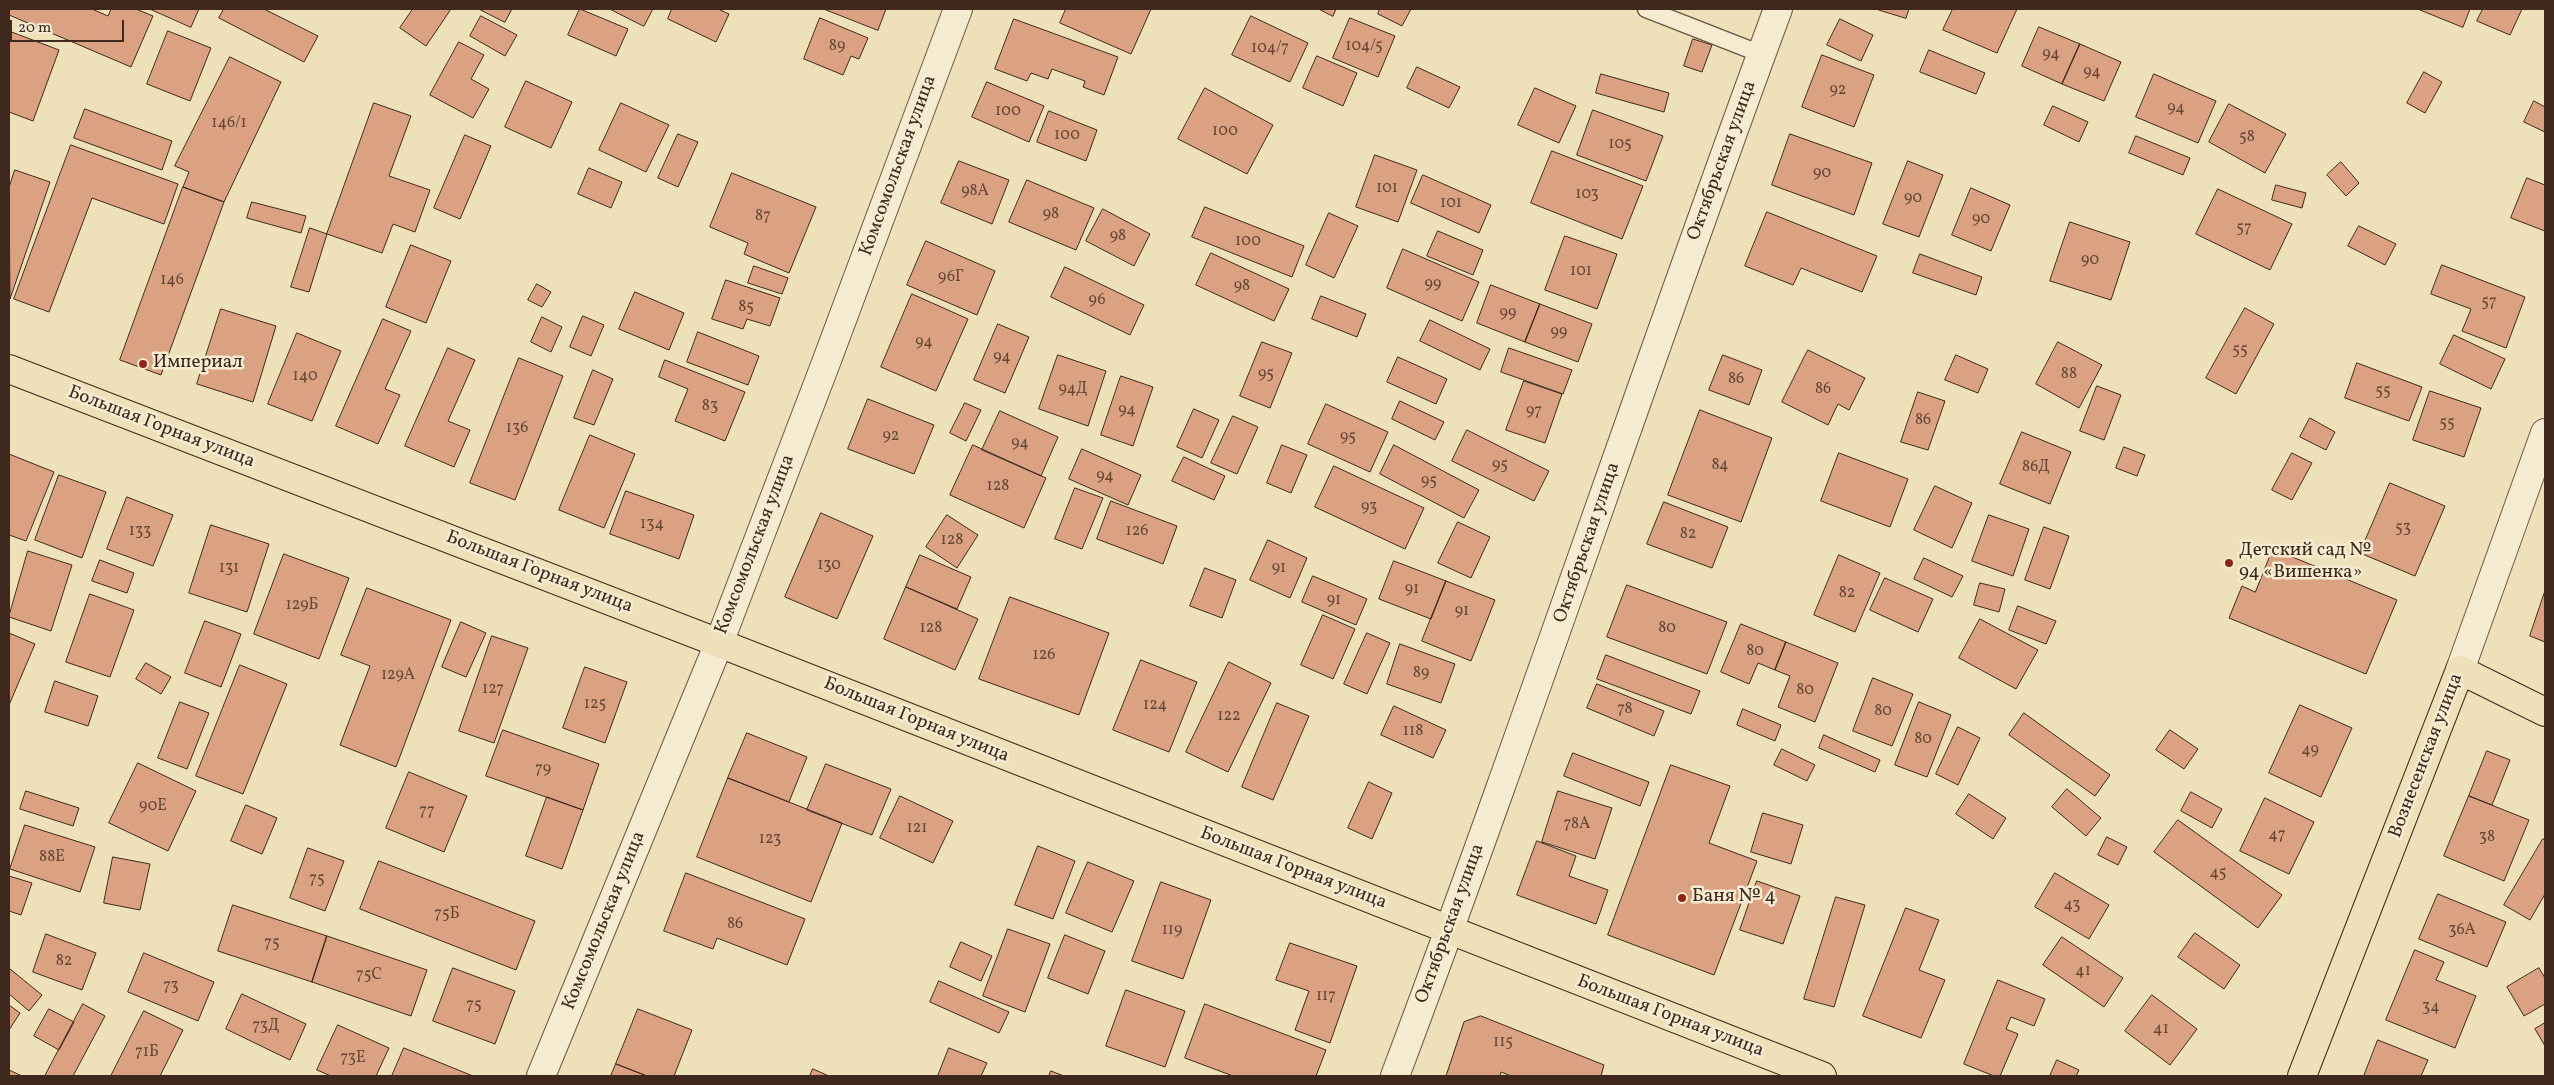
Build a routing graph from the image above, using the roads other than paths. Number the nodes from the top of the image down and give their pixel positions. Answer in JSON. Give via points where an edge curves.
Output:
{"nodes":[{"id":1,"x":958,"y":9,"type":"edge"},
{"id":2,"x":1646,"y":9,"type":"edge"},
{"id":3,"x":1778,"y":9,"type":"edge"},
{"id":4,"x":1761,"y":54,"type":"junction"},
{"id":5,"x":9,"y":369,"type":"edge"},
{"id":6,"x":2545,"y":433,"type":"edge"},
{"id":7,"x":719,"y":643,"type":"junction"},
{"id":8,"x":2460,"y":670,"type":"junction"},
{"id":9,"x":2545,"y":712,"type":"edge"},
{"id":10,"x":1450,"y":930,"type":"junction"},
{"id":11,"x":541,"y":1076,"type":"edge"},
{"id":12,"x":1395,"y":1076,"type":"edge"},
{"id":13,"x":1822,"y":1076,"type":"edge"},
{"id":14,"x":2302,"y":1076,"type":"edge"}],
"edges":[{"from":1,"to":7,"type":"street","name":"Комсомольская улица"},
{"from":2,"to":4,"type":"lane"},
{"from":3,"to":4,"type":"street","name":"Октябрьская улица"},
{"from":4,"to":10,"type":"street","name":"Октябрьская улица"},
{"from":5,"to":7,"type":"main road","name":"Большая Горная улица"},
{"from":6,"to":8,"type":"street","name":"Вознесенская улица"},
{"from":7,"to":10,"type":"main road","name":"Большая Горная улица"},
{"from":7,"to":11,"type":"street","name":"Комсомольская улица"},
{"from":8,"to":9,"type":"main road"},
{"from":8,"to":14,"type":"main road","name":"Вознесенская улица"},
{"from":10,"to":12,"type":"street","name":"Октябрьская улица"},
{"from":10,"to":13,"type":"main road","name":"Большая Горная улица"}]}
